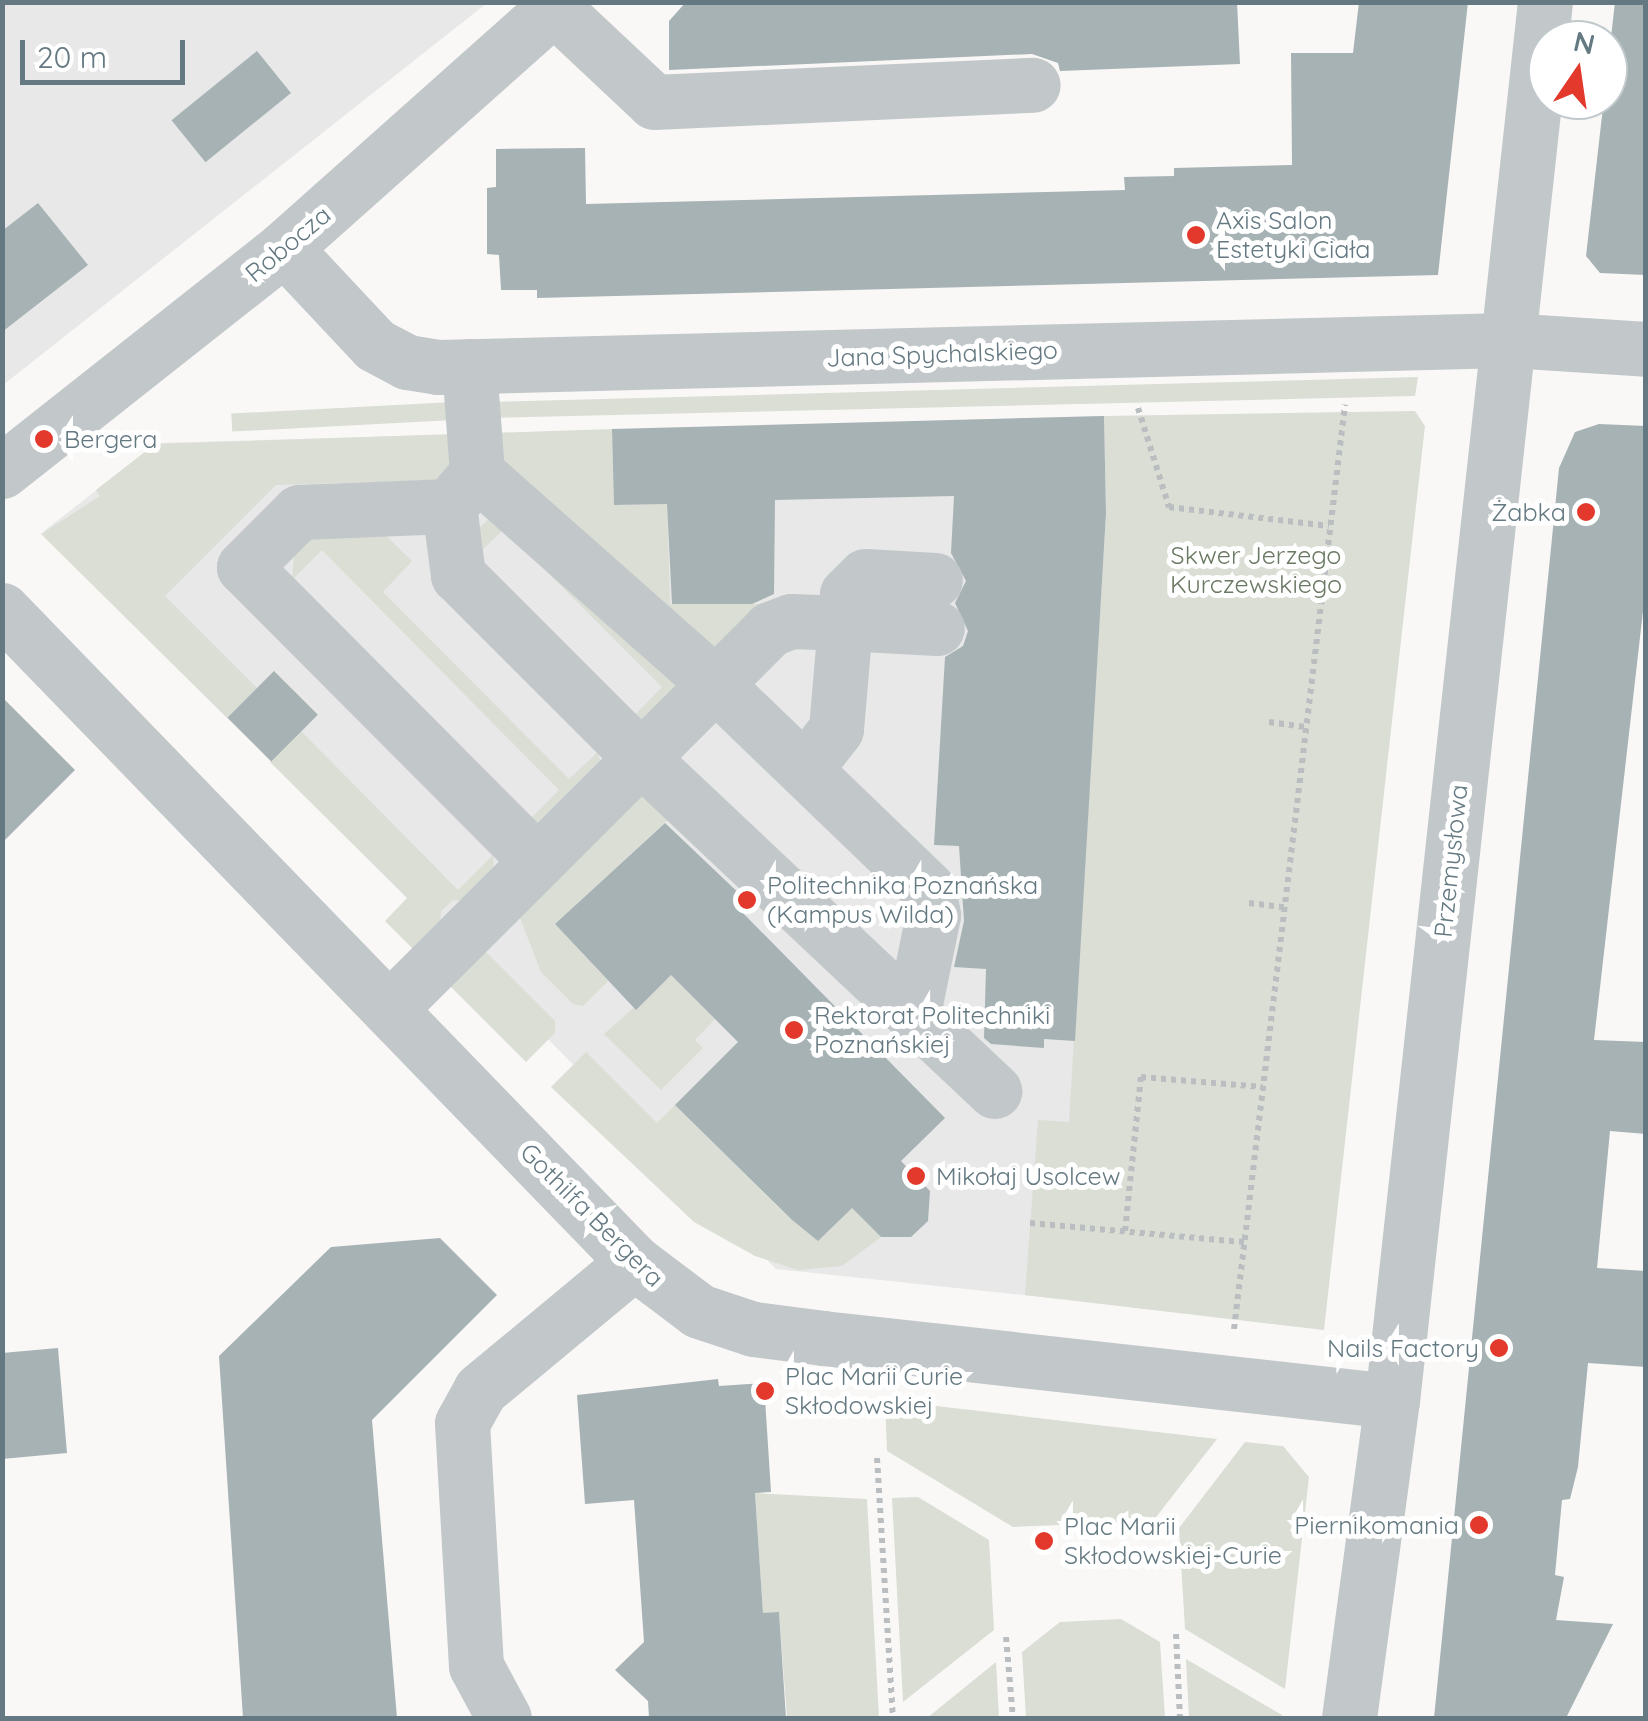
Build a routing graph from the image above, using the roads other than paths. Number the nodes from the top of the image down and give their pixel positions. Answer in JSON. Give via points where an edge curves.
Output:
{"nodes":[{"id":1,"x":1545,"y":2,"type":"edge"},
{"id":2,"x":557,"y":6,"type":"edge"},
{"id":3,"x":1033,"y":85,"type":"dead end"},
{"id":4,"x":284,"y":248,"type":"junction"},
{"id":5,"x":1508,"y":340,"type":"junction"},
{"id":6,"x":1646,"y":349,"type":"edge"},
{"id":7,"x":469,"y":366,"type":"junction"},
{"id":8,"x":2,"y":471,"type":"edge"},
{"id":9,"x":462,"y":490,"type":"junction"},
{"id":10,"x":936,"y":604,"type":"dead end"},
{"id":11,"x":2,"y":610,"type":"edge"},
{"id":12,"x":845,"y":624,"type":"junction"},
{"id":13,"x":712,"y":681,"type":"junction"},
{"id":14,"x":640,"y":757,"type":"junction"},
{"id":15,"x":806,"y":768,"type":"junction"},
{"id":16,"x":537,"y":861,"type":"junction"},
{"id":17,"x":389,"y":1009,"type":"junction"},
{"id":18,"x":913,"y":1013,"type":"junction"},
{"id":19,"x":996,"y":1090,"type":"dead end"},
{"id":20,"x":634,"y":1262,"type":"junction"},
{"id":21,"x":1392,"y":1401,"type":"junction"},
{"id":22,"x":504,"y":1718,"type":"edge"},
{"id":23,"x":1349,"y":1718,"type":"edge"}],
"edges":[{"from":1,"to":5,"type":"street","name":"Przemysłowa"},
{"from":2,"to":3,"type":"street","via":[[654,102]]},
{"from":2,"to":4,"type":"street","name":"Robocza"},
{"from":4,"to":7,"type":"street","name":"Jana Spychalskiego","via":[[376,345],[407,362]]},
{"from":4,"to":8,"type":"street","name":"Robocza"},
{"from":5,"to":6,"type":"street","name":"Jana Spychalskiego"},
{"from":5,"to":7,"type":"street","name":"Jana Spychalskiego"},
{"from":5,"to":21,"type":"street","name":"Przemysłowa"},
{"from":7,"to":9,"type":"street"},
{"from":9,"to":13,"type":"street"},
{"from":9,"to":14,"type":"street","via":[[458,575]]},
{"from":9,"to":16,"type":"street","via":[[299,512],[244,567]]},
{"from":10,"to":12,"type":"street","via":[[854,581]]},
{"from":11,"to":17,"type":"street","name":"Gothilfa Bergera"},
{"from":12,"to":13,"type":"street","via":[[791,622],[770,629]]},
{"from":12,"to":15,"type":"street","via":[[836,729]]},
{"from":13,"to":14,"type":"street"},
{"from":13,"to":15,"type":"street"},
{"from":14,"to":16,"type":"street"},
{"from":14,"to":18,"type":"street"},
{"from":15,"to":18,"type":"street","via":[[934,901]]},
{"from":16,"to":17,"type":"street"},
{"from":17,"to":20,"type":"street","name":"Gothilfa Bergera"},
{"from":18,"to":19,"type":"street"},
{"from":20,"to":21,"type":"street","name":"Gothilfa Bergera","via":[[699,1311],[753,1329]]},
{"from":20,"to":22,"type":"street","via":[[480,1390],[462,1422],[476,1666]]},
{"from":21,"to":23,"type":"street","name":"Przemysłowa"}]}
